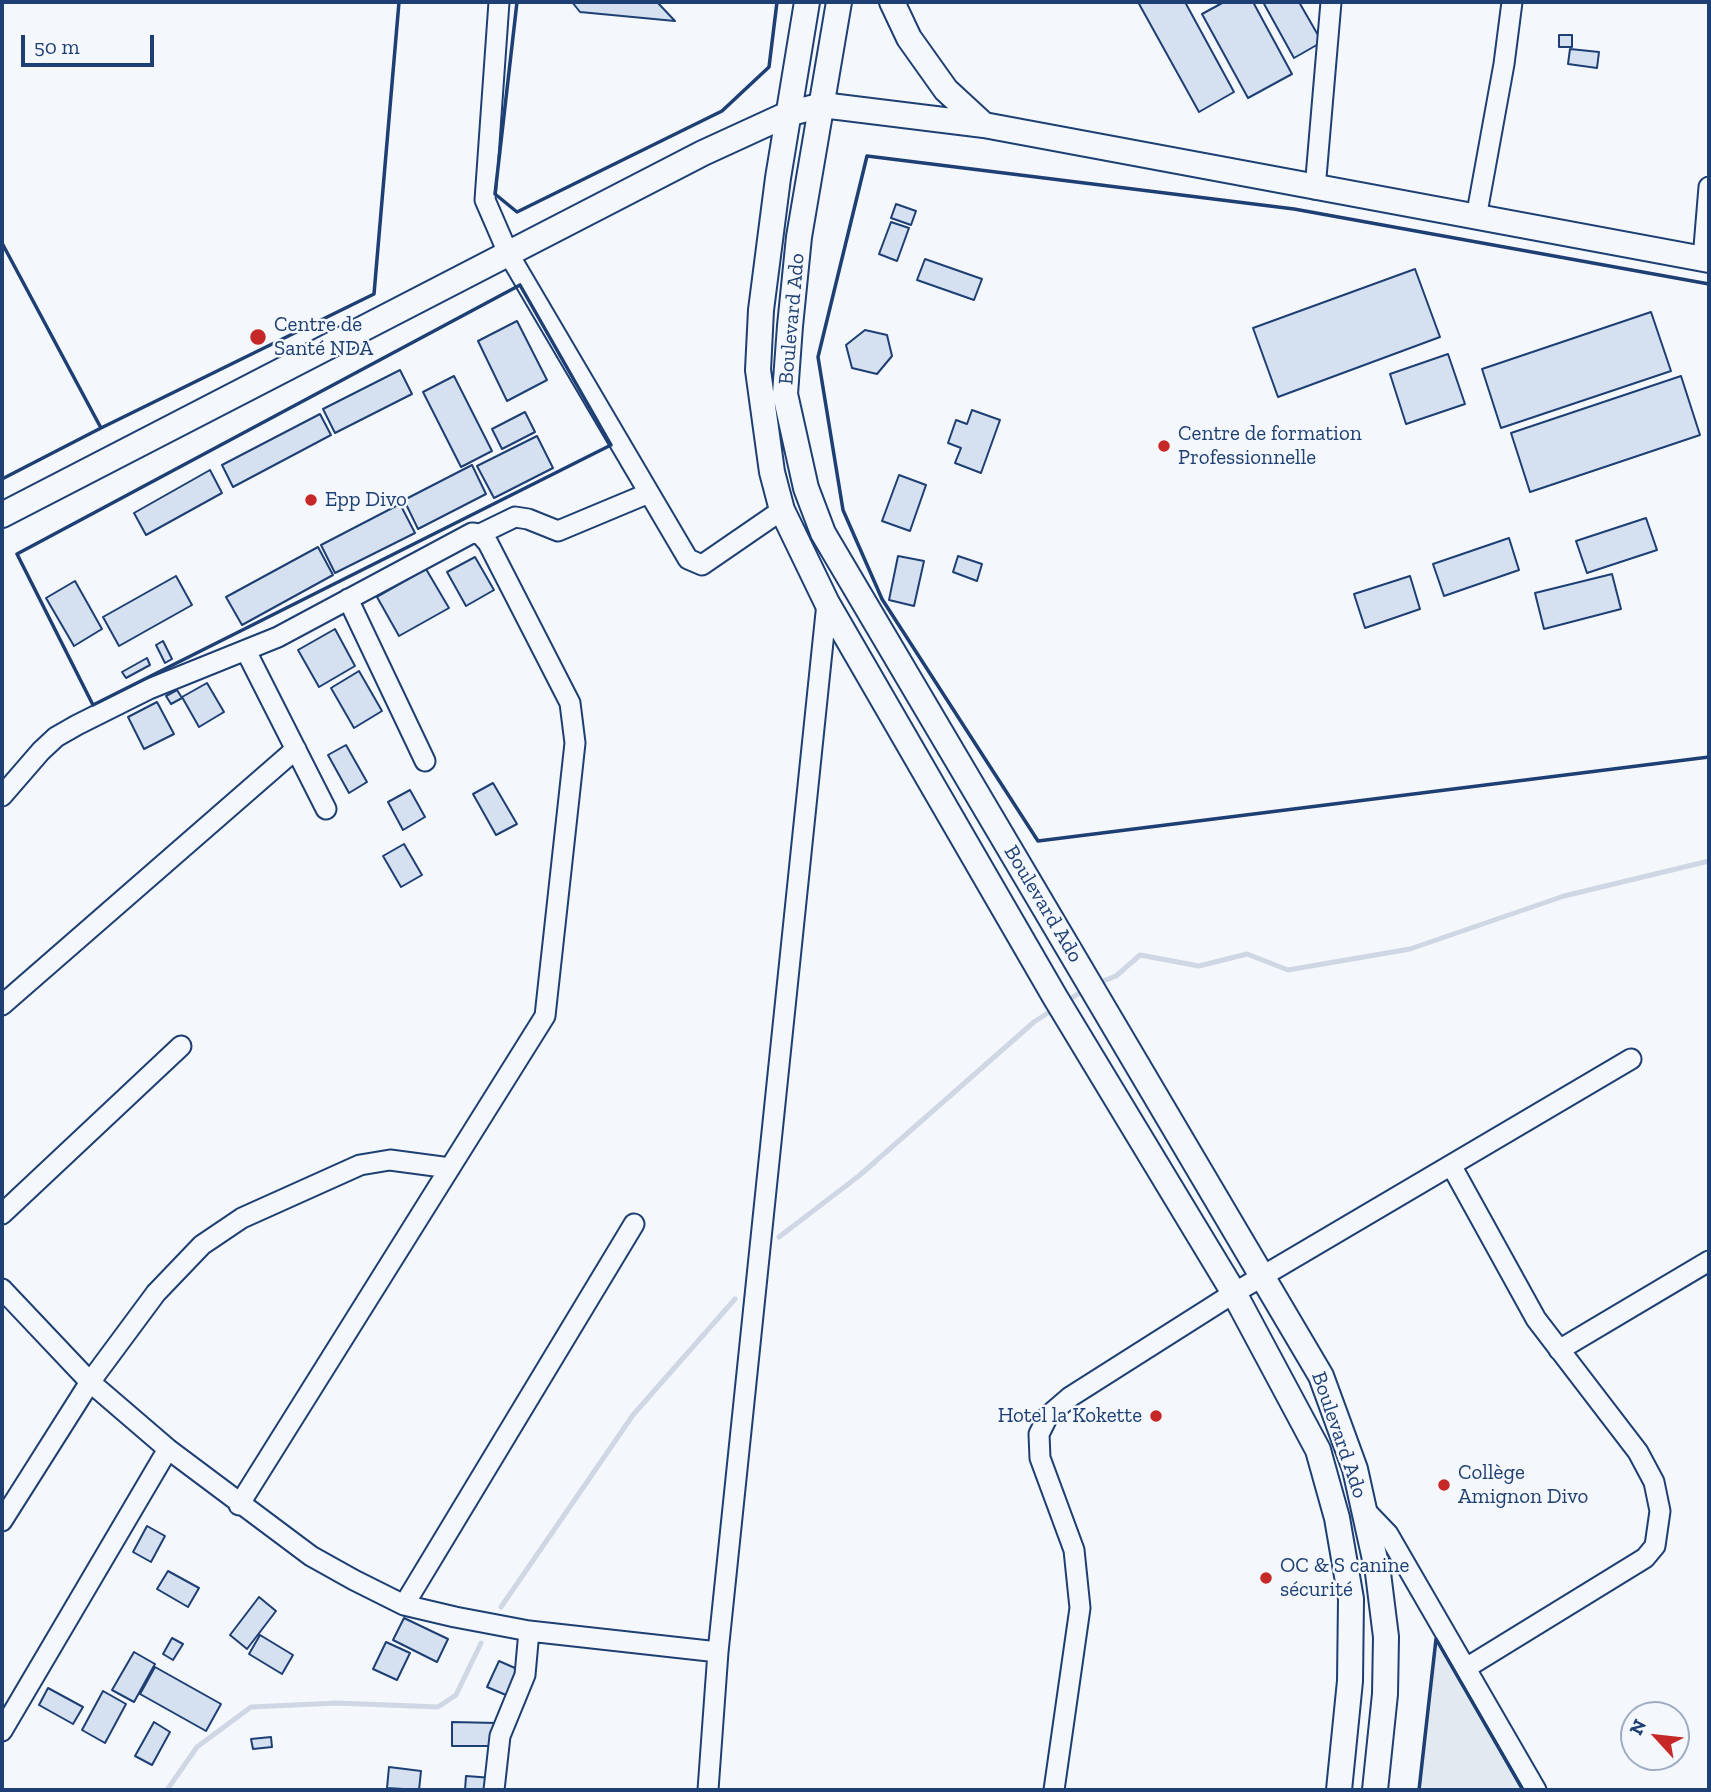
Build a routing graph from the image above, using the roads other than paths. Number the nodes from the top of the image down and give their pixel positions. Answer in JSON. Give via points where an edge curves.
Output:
{"nodes":[{"id":1,"x":499,"y":2,"type":"edge"},
{"id":2,"x":807,"y":2,"type":"edge"},
{"id":3,"x":839,"y":2,"type":"edge"},
{"id":4,"x":892,"y":2,"type":"edge"},
{"id":5,"x":1331,"y":2,"type":"edge"},
{"id":6,"x":1512,"y":2,"type":"edge"},
{"id":7,"x":822,"y":104,"type":"junction"},
{"id":8,"x":788,"y":114,"type":"junction"},
{"id":9,"x":984,"y":125,"type":"junction"},
{"id":10,"x":1709,"y":187,"type":"edge"},
{"id":11,"x":1315,"y":189,"type":"junction"},
{"id":12,"x":1476,"y":218,"type":"junction"},
{"id":13,"x":508,"y":253,"type":"junction"},
{"id":14,"x":1706,"y":259,"type":"edge"},
{"id":15,"x":649,"y":493,"type":"junction"},
{"id":16,"x":782,"y":510,"type":"junction"},
{"id":17,"x":2,"y":515,"type":"edge"},
{"id":18,"x":480,"y":534,"type":"junction"},
{"id":19,"x":348,"y":599,"type":"junction"},
{"id":20,"x":827,"y":603,"type":"junction"},
{"id":21,"x":246,"y":651,"type":"junction"},
{"id":22,"x":296,"y":749,"type":"junction"},
{"id":23,"x":425,"y":761,"type":"dead end"},
{"id":24,"x":2,"y":796,"type":"edge"},
{"id":25,"x":326,"y":809,"type":"dead end"},
{"id":26,"x":2,"y":1005,"type":"edge"},
{"id":27,"x":181,"y":1046,"type":"dead end"},
{"id":28,"x":1630,"y":1059,"type":"dead end"},
{"id":29,"x":1451,"y":1165,"type":"junction"},
{"id":30,"x":450,"y":1168,"type":"junction"},
{"id":31,"x":2,"y":1214,"type":"edge"},
{"id":32,"x":634,"y":1224,"type":"dead end"},
{"id":33,"x":1709,"y":1261,"type":"edge"},
{"id":34,"x":1263,"y":1275,"type":"junction"},
{"id":35,"x":2,"y":1289,"type":"edge"},
{"id":36,"x":1234,"y":1293,"type":"junction"},
{"id":37,"x":1559,"y":1350,"type":"junction"},
{"id":38,"x":90,"y":1382,"type":"junction"},
{"id":39,"x":168,"y":1449,"type":"junction"},
{"id":40,"x":239,"y":1505,"type":"junction"},
{"id":41,"x":1365,"y":1510,"type":"junction"},
{"id":42,"x":2,"y":1521,"type":"edge"},
{"id":43,"x":404,"y":1605,"type":"junction"},
{"id":44,"x":529,"y":1631,"type":"junction"},
{"id":45,"x":718,"y":1652,"type":"junction"},
{"id":46,"x":1465,"y":1668,"type":"junction"},
{"id":47,"x":2,"y":1731,"type":"edge"},
{"id":48,"x":494,"y":1790,"type":"edge"},
{"id":49,"x":708,"y":1790,"type":"edge"},
{"id":50,"x":1054,"y":1790,"type":"edge"},
{"id":51,"x":1339,"y":1790,"type":"edge"},
{"id":52,"x":1375,"y":1790,"type":"edge"},
{"id":53,"x":1536,"y":1790,"type":"edge"}],
"edges":[{"from":1,"to":13,"type":"street","via":[[485,200]]},
{"from":2,"to":8,"type":"main road","name":"Boulevard Ado"},
{"from":3,"to":7,"type":"main road","name":"Boulevard Ado"},
{"from":4,"to":9,"type":"main road","via":[[909,38],[946,90]]},
{"from":5,"to":11,"type":"street"},
{"from":6,"to":12,"type":"street"},
{"from":7,"to":8,"type":"main road"},
{"from":7,"to":9,"type":"main road"},
{"from":7,"to":34,"type":"main road","name":"Boulevard Ado","via":[[799,237],[785,394],[806,488],[823,533]]},
{"from":8,"to":13,"type":"main road"},
{"from":8,"to":16,"type":"main road","name":"Boulevard Ado","via":[[758,370]]},
{"from":9,"to":11,"type":"main road"},
{"from":10,"to":14,"type":"street"},
{"from":11,"to":12,"type":"main road"},
{"from":12,"to":14,"type":"main road"},
{"from":13,"to":15,"type":"street"},
{"from":13,"to":17,"type":"main road"},
{"from":15,"to":16,"type":"street","via":[[688,558],[702,565]]},
{"from":15,"to":18,"type":"street","via":[[558,531],[515,517]]},
{"from":16,"to":20,"type":"main road","name":"Boulevard Ado"},
{"from":18,"to":19,"type":"street","via":[[464,536]]},
{"from":18,"to":30,"type":"street","via":[[570,703],[575,743],[545,1016]]},
{"from":19,"to":21,"type":"street"},
{"from":19,"to":23,"type":"street"},
{"from":20,"to":36,"type":"main road","name":"Boulevard Ado","via":[[1070,1023]]},
{"from":20,"to":45,"type":"street"},
{"from":21,"to":22,"type":"street"},
{"from":21,"to":24,"type":"street","via":[[149,689],[56,737]]},
{"from":22,"to":25,"type":"street"},
{"from":22,"to":26,"type":"street"},
{"from":27,"to":31,"type":"street"},
{"from":28,"to":29,"type":"street"},
{"from":29,"to":34,"type":"street"},
{"from":29,"to":37,"type":"street","via":[[1536,1319]]},
{"from":30,"to":38,"type":"street","via":[[377,1160],[242,1218],[177,1268]]},
{"from":30,"to":40,"type":"street"},
{"from":32,"to":43,"type":"street"},
{"from":33,"to":37,"type":"street"},
{"from":34,"to":36,"type":"street"},
{"from":34,"to":41,"type":"main road","name":"Boulevard Ado","via":[[1321,1376]]},
{"from":35,"to":38,"type":"street"},
{"from":36,"to":50,"type":"street","via":[[1070,1397],[1048,1416],[1039,1434],[1040,1458],[1074,1550],[1080,1580]]},
{"from":36,"to":51,"type":"main road","name":"Boulevard Ado","via":[[1318,1450],[1337,1518],[1351,1599],[1350,1681]]},
{"from":37,"to":46,"type":"street","via":[[1638,1452],[1654,1482],[1660,1511],[1656,1546],[1645,1558]]},
{"from":38,"to":39,"type":"street"},
{"from":38,"to":42,"type":"street"},
{"from":39,"to":40,"type":"street"},
{"from":39,"to":47,"type":"street"},
{"from":40,"to":43,"type":"street","via":[[312,1556]]},
{"from":41,"to":46,"type":"street","via":[[1388,1534]]},
{"from":41,"to":52,"type":"main road","name":"Boulevard Ado","via":[[1386,1637]]},
{"from":43,"to":44,"type":"street"},
{"from":44,"to":45,"type":"street"},
{"from":44,"to":48,"type":"street","via":[[525,1675],[500,1736]]},
{"from":45,"to":49,"type":"street"},
{"from":46,"to":53,"type":"street"}]}
